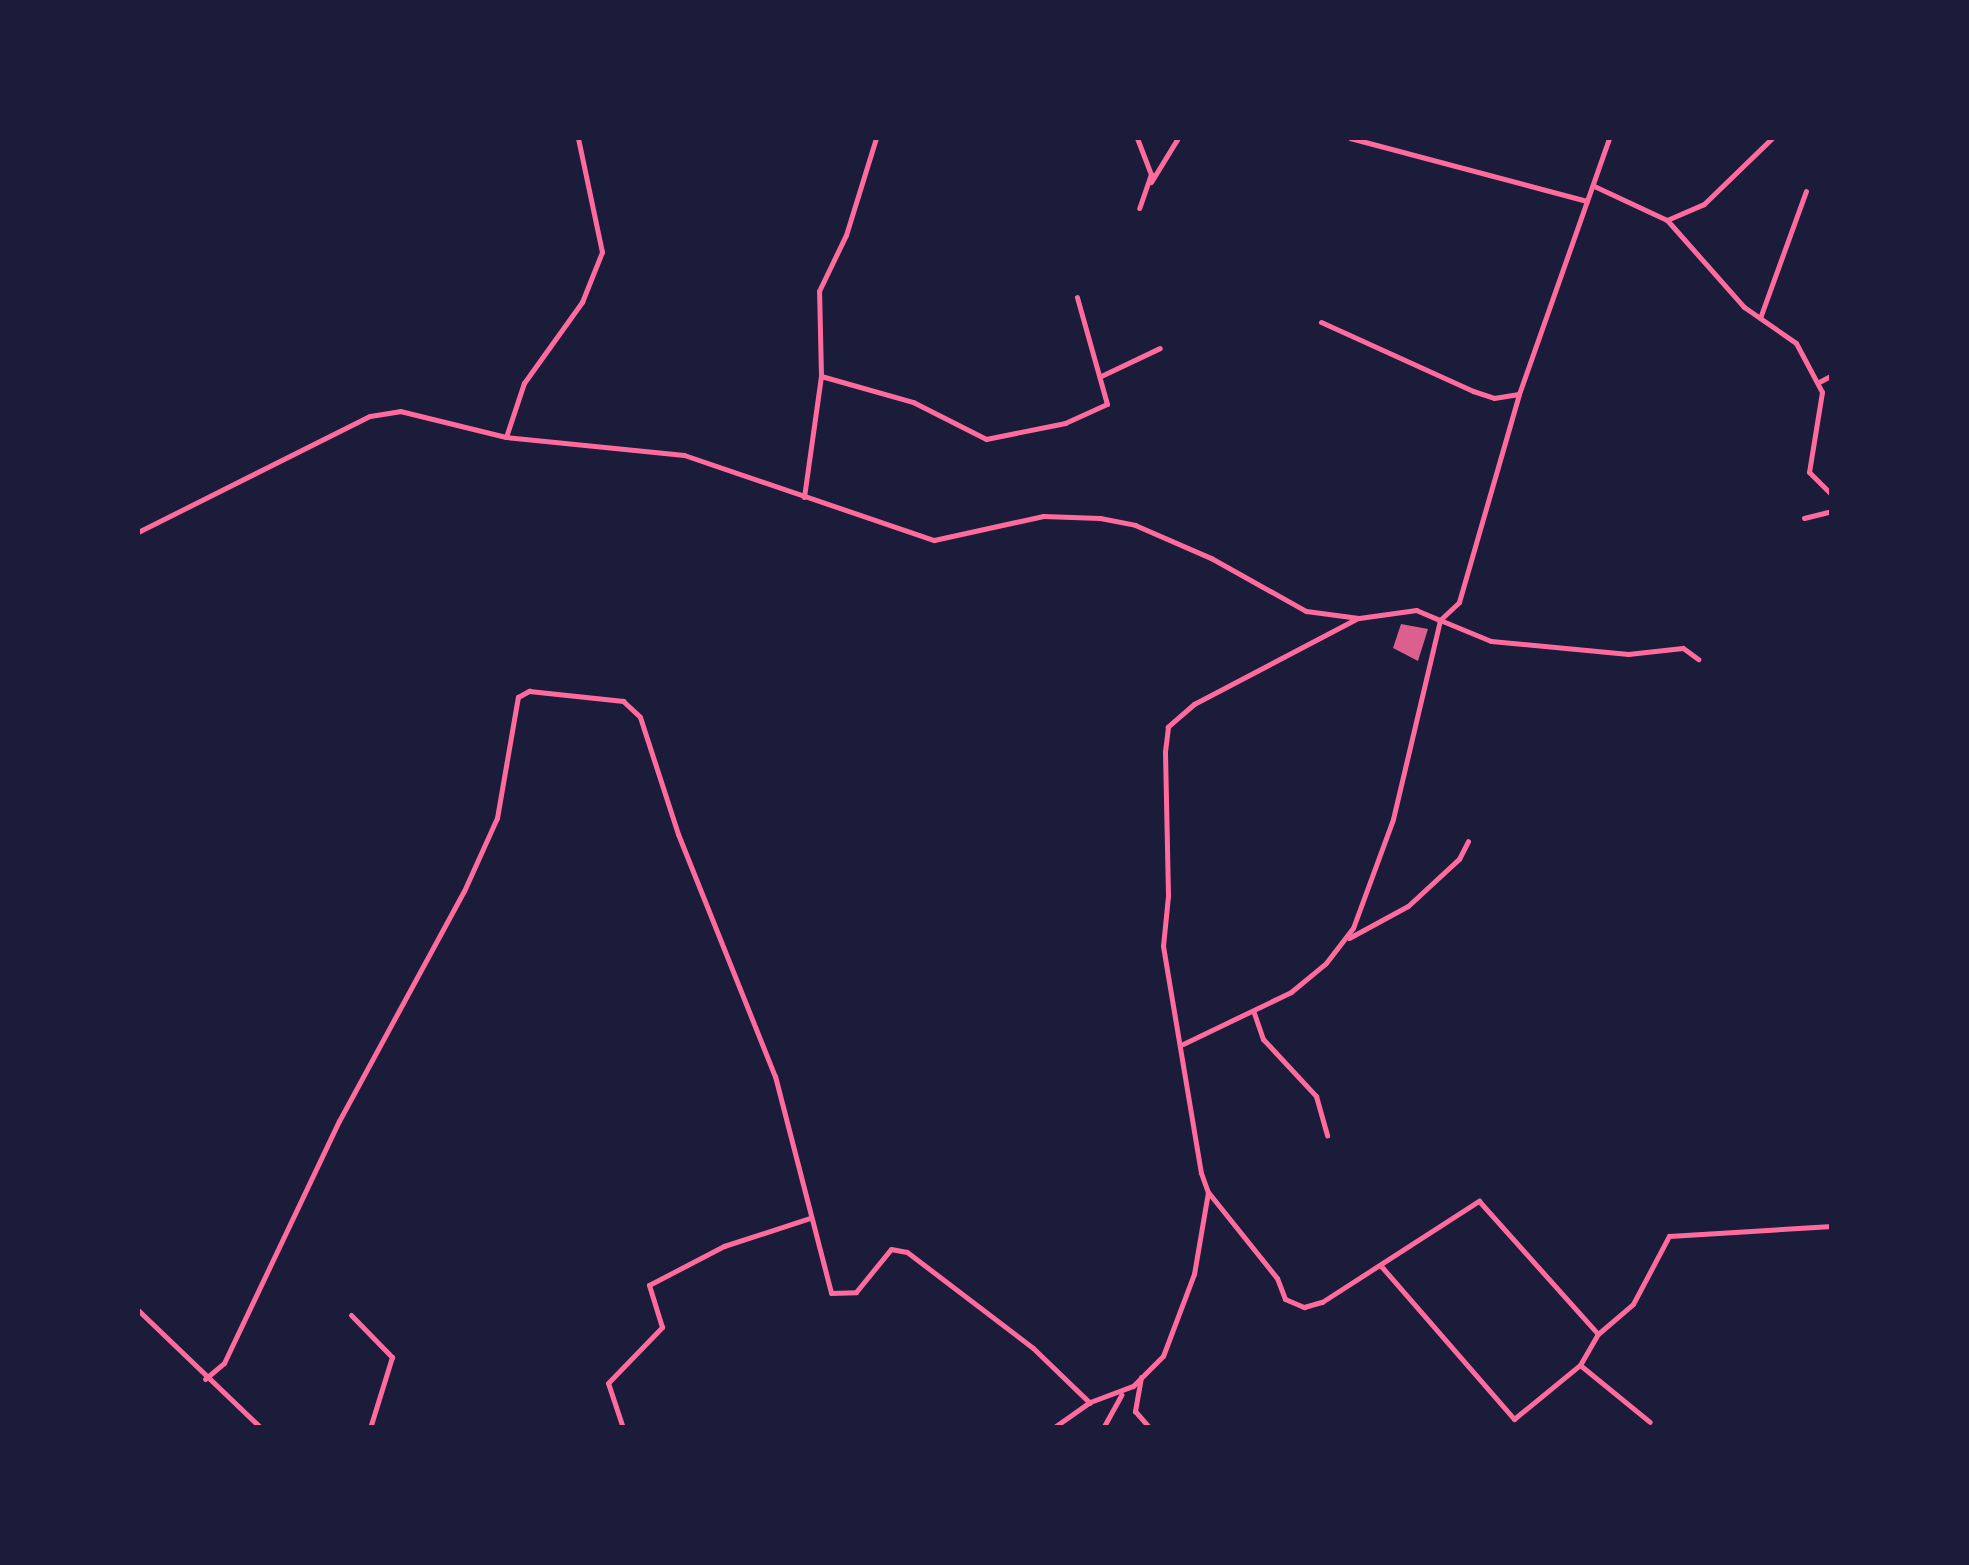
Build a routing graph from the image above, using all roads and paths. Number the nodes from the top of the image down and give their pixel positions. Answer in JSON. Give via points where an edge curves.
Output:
{"nodes":[{"id":1,"x":578,"y":138,"type":"edge"},
{"id":2,"x":876,"y":138,"type":"edge"},
{"id":3,"x":1137,"y":138,"type":"edge"},
{"id":4,"x":1178,"y":138,"type":"edge"},
{"id":5,"x":1350,"y":138,"type":"edge"},
{"id":6,"x":1609,"y":138,"type":"edge"},
{"id":7,"x":1772,"y":138,"type":"edge"},
{"id":8,"x":1150,"y":184,"type":"junction"},
{"id":9,"x":1594,"y":186,"type":"junction"},
{"id":10,"x":1806,"y":190,"type":"dead end"},
{"id":11,"x":1587,"y":201,"type":"junction"},
{"id":12,"x":1139,"y":208,"type":"dead end"},
{"id":13,"x":1666,"y":220,"type":"junction"},
{"id":14,"x":1076,"y":297,"type":"dead end"},
{"id":15,"x":1760,"y":318,"type":"junction"},
{"id":16,"x":1320,"y":322,"type":"dead end"},
{"id":17,"x":1160,"y":348,"type":"dead end"},
{"id":18,"x":1832,"y":375,"type":"edge"},
{"id":19,"x":821,"y":376,"type":"junction"},
{"id":20,"x":1101,"y":376,"type":"junction"},
{"id":21,"x":1819,"y":382,"type":"junction"},
{"id":22,"x":1519,"y":394,"type":"junction"},
{"id":23,"x":506,"y":437,"type":"junction"},
{"id":24,"x":1832,"y":495,"type":"edge"},
{"id":25,"x":804,"y":498,"type":"junction"},
{"id":26,"x":1832,"y":511,"type":"edge"},
{"id":27,"x":1804,"y":518,"type":"dead end"},
{"id":28,"x":138,"y":532,"type":"edge"},
{"id":29,"x":1358,"y":618,"type":"junction"},
{"id":30,"x":1440,"y":620,"type":"junction"},
{"id":31,"x":1698,"y":659,"type":"dead end"},
{"id":32,"x":1468,"y":841,"type":"dead end"},
{"id":33,"x":1345,"y":940,"type":"junction"},
{"id":34,"x":1254,"y":1012,"type":"junction"},
{"id":35,"x":1183,"y":1044,"type":"junction"},
{"id":36,"x":1328,"y":1135,"type":"dead end"},
{"id":37,"x":1208,"y":1192,"type":"junction"},
{"id":38,"x":810,"y":1218,"type":"junction"},
{"id":39,"x":1832,"y":1226,"type":"edge"},
{"id":40,"x":1381,"y":1266,"type":"junction"},
{"id":41,"x":138,"y":1310,"type":"edge"},
{"id":42,"x":352,"y":1315,"type":"dead end"},
{"id":43,"x":1598,"y":1334,"type":"junction"},
{"id":44,"x":1580,"y":1365,"type":"junction"},
{"id":45,"x":1142,"y":1374,"type":"junction"},
{"id":46,"x":206,"y":1379,"type":"junction"},
{"id":47,"x":1123,"y":1392,"type":"junction"},
{"id":48,"x":1090,"y":1403,"type":"junction"},
{"id":49,"x":1650,"y":1422,"type":"dead end"},
{"id":50,"x":261,"y":1428,"type":"edge"},
{"id":51,"x":370,"y":1428,"type":"edge"},
{"id":52,"x":623,"y":1428,"type":"edge"},
{"id":53,"x":1052,"y":1428,"type":"edge"},
{"id":54,"x":1104,"y":1428,"type":"edge"},
{"id":55,"x":1150,"y":1428,"type":"edge"}],
"edges":[{"from":1,"to":23,"type":"street","via":[[602,252],[582,302],[524,383]]},
{"from":2,"to":19,"type":"street","via":[[846,235],[820,291]]},
{"from":3,"to":8,"type":"street"},
{"from":4,"to":8,"type":"street"},
{"from":5,"to":11,"type":"street"},
{"from":6,"to":9,"type":"street"},
{"from":7,"to":13,"type":"street","via":[[1704,204]]},
{"from":8,"to":12,"type":"street"},
{"from":9,"to":11,"type":"street"},
{"from":9,"to":13,"type":"street"},
{"from":10,"to":15,"type":"street"},
{"from":11,"to":22,"type":"street"},
{"from":13,"to":15,"type":"street"},
{"from":14,"to":20,"type":"street"},
{"from":15,"to":21,"type":"street","via":[[1796,343]]},
{"from":16,"to":22,"type":"street","via":[[1473,392],[1494,398]]},
{"from":17,"to":20,"type":"street"},
{"from":18,"to":21,"type":"street"},
{"from":19,"to":20,"type":"street","via":[[882,390],[989,439],[1106,408]]},
{"from":19,"to":25,"type":"street"},
{"from":21,"to":24,"type":"street","via":[[1822,417],[1807,460]]},
{"from":22,"to":30,"type":"street","via":[[1459,602]]},
{"from":23,"to":25,"type":"street","via":[[684,455]]},
{"from":23,"to":28,"type":"street","via":[[410,412],[384,412]]},
{"from":25,"to":29,"type":"street","via":[[934,540],[1043,516],[1134,524],[1306,611]]},
{"from":26,"to":27,"type":"street"},
{"from":29,"to":30,"type":"street","via":[[1416,610]]},
{"from":29,"to":35,"type":"street","via":[[1194,704],[1168,728],[1162,946]]},
{"from":30,"to":31,"type":"street","via":[[1491,640],[1638,654],[1683,648]]},
{"from":30,"to":33,"type":"street","via":[[1384,854]]},
{"from":32,"to":33,"type":"street","via":[[1460,859],[1408,906]]},
{"from":33,"to":34,"type":"street","via":[[1301,986]]},
{"from":34,"to":35,"type":"street"},
{"from":34,"to":36,"type":"street","via":[[1263,1039],[1316,1096]]},
{"from":35,"to":37,"type":"street"},
{"from":37,"to":40,"type":"street","via":[[1292,1306],[1322,1302]]},
{"from":37,"to":45,"type":"street","via":[[1194,1274],[1171,1341]]},
{"from":38,"to":46,"type":"street","via":[[776,1076],[678,834],[640,717],[623,701],[526,692],[518,697],[497,818],[464,891],[339,1120],[228,1356]]},
{"from":38,"to":48,"type":"street","via":[[834,1295],[856,1292],[890,1249],[907,1252],[1033,1348]]},
{"from":38,"to":52,"type":"street","via":[[724,1246],[648,1285],[662,1327],[608,1383]]},
{"from":39,"to":43,"type":"street","via":[[1669,1236],[1633,1304]]},
{"from":40,"to":43,"type":"street","via":[[1479,1201]]},
{"from":40,"to":44,"type":"street","via":[[1514,1419]]},
{"from":41,"to":46,"type":"street"},
{"from":42,"to":51,"type":"street","via":[[392,1357]]},
{"from":43,"to":44,"type":"street"},
{"from":44,"to":49,"type":"street"},
{"from":45,"to":47,"type":"street"},
{"from":45,"to":55,"type":"street","via":[[1135,1411]]},
{"from":46,"to":50,"type":"street"},
{"from":47,"to":48,"type":"street"},
{"from":47,"to":54,"type":"street"},
{"from":48,"to":53,"type":"street"}]}
